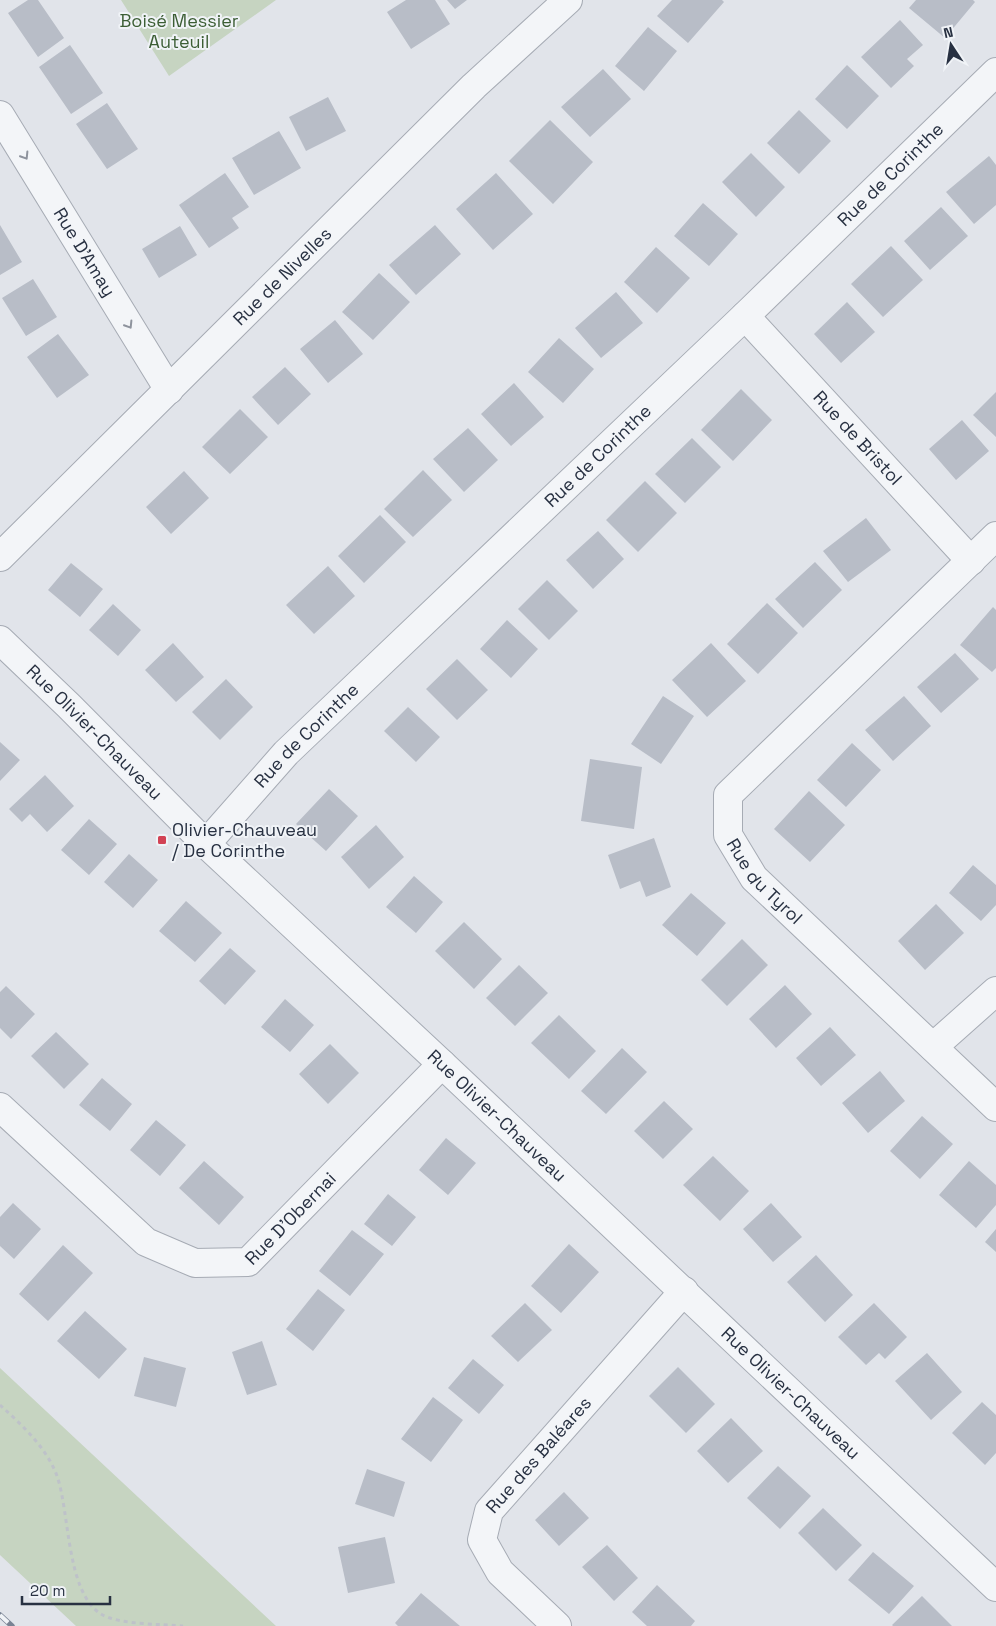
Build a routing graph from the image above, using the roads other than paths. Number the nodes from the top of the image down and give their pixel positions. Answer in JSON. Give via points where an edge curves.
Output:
{"nodes":[{"id":1,"x":568,"y":0,"type":"edge"},
{"id":2,"x":996,"y":72,"type":"edge"},
{"id":3,"x":0,"y":115,"type":"edge"},
{"id":4,"x":745,"y":316,"type":"junction"},
{"id":5,"x":169,"y":390,"type":"junction"},
{"id":6,"x":996,"y":536,"type":"edge"},
{"id":7,"x":0,"y":557,"type":"edge"},
{"id":8,"x":971,"y":561,"type":"junction"},
{"id":9,"x":0,"y":640,"type":"edge"},
{"id":10,"x":206,"y":844,"type":"junction"},
{"id":11,"x":996,"y":991,"type":"edge"},
{"id":12,"x":933,"y":1047,"type":"junction"},
{"id":13,"x":442,"y":1064,"type":"junction"},
{"id":14,"x":0,"y":1106,"type":"edge"},
{"id":15,"x":996,"y":1106,"type":"edge"},
{"id":16,"x":684,"y":1291,"type":"junction"},
{"id":17,"x":996,"y":1587,"type":"edge"},
{"id":18,"x":557,"y":1626,"type":"edge"}],
"edges":[{"from":1,"to":5,"type":"street","name":"Rue de Nivelles","via":[[474,86]]},
{"from":2,"to":4,"type":"street","name":"Rue de Corinthe"},
{"from":3,"to":5,"type":"street","name":"Rue D'Amay","one_way":true},
{"from":4,"to":8,"type":"street","name":"Rue de Bristol"},
{"from":4,"to":10,"type":"street","name":"Rue de Corinthe","via":[[286,753]]},
{"from":5,"to":7,"type":"street","name":"Rue de Nivelles"},
{"from":6,"to":8,"type":"street","name":"Rue du Tyrol"},
{"from":8,"to":12,"type":"street","name":"Rue du Tyrol","via":[[728,795],[728,835],[754,878]]},
{"from":9,"to":10,"type":"street","name":"Rue Olivier-Chauveau"},
{"from":10,"to":13,"type":"street","name":"Rue Olivier-Chauveau"},
{"from":11,"to":12,"type":"street"},
{"from":12,"to":15,"type":"street","name":"Rue du Tyrol"},
{"from":13,"to":14,"type":"street","name":"Rue D'Obernai","via":[[248,1262],[195,1263],[146,1242]]},
{"from":13,"to":16,"type":"street","name":"Rue Olivier-Chauveau"},
{"from":16,"to":17,"type":"street","name":"Rue Olivier-Chauveau"},
{"from":16,"to":18,"type":"street","name":"Rue des Baléares","via":[[489,1511],[482,1540],[500,1572]]}]}
